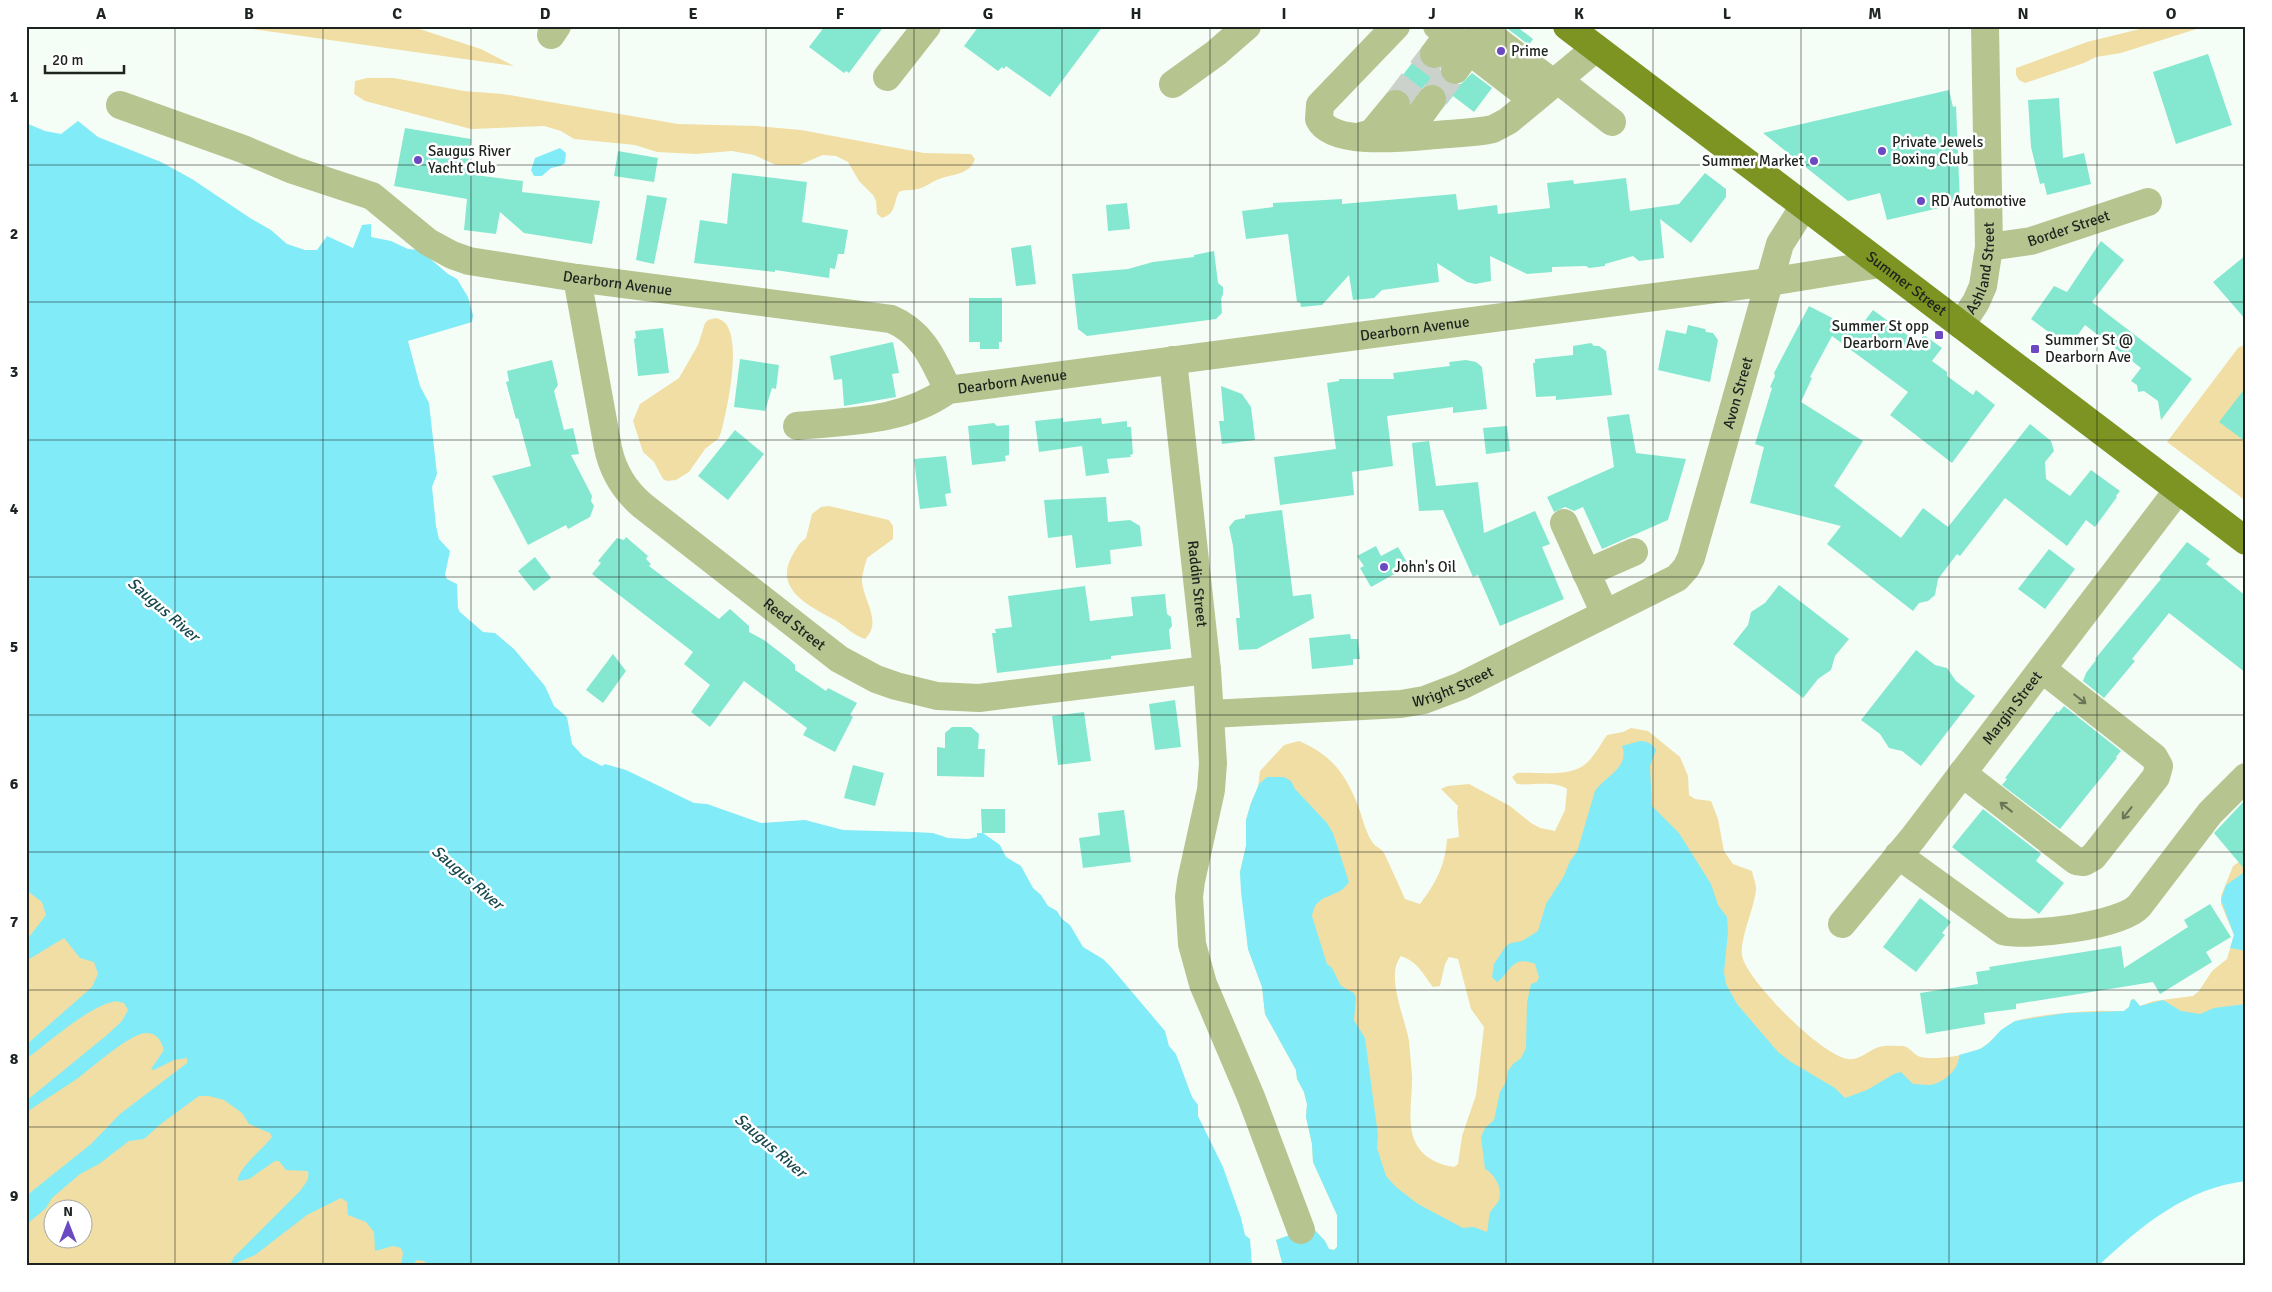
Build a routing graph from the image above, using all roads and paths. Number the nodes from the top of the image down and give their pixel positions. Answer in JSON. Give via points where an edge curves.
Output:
{"nodes":[{"id":1,"x":927,"y":26,"type":"edge"},
{"id":2,"x":1247,"y":26,"type":"edge"},
{"id":3,"x":1396,"y":26,"type":"edge"},
{"id":4,"x":1502,"y":26,"type":"edge"},
{"id":5,"x":1567,"y":26,"type":"edge"},
{"id":6,"x":1985,"y":26,"type":"edge"},
{"id":7,"x":1455,"y":41,"type":"edge"},
{"id":8,"x":1596,"y":48,"type":"junction"},
{"id":9,"x":887,"y":77,"type":"dead end"},
{"id":10,"x":1173,"y":84,"type":"dead end"},
{"id":11,"x":1551,"y":85,"type":"junction"},
{"id":12,"x":1432,"y":99,"type":"tunnel mouth"},
{"id":13,"x":1396,"y":104,"type":"tunnel mouth"},
{"id":14,"x":120,"y":105,"type":"dead end"},
{"id":15,"x":1612,"y":122,"type":"dead end"},
{"id":16,"x":1372,"y":138,"type":"junction"},
{"id":17,"x":2148,"y":202,"type":"dead end"},
{"id":18,"x":1804,"y":206,"type":"junction"},
{"id":19,"x":1989,"y":247,"type":"junction"},
{"id":20,"x":1880,"y":264,"type":"junction"},
{"id":21,"x":577,"y":278,"type":"junction"},
{"id":22,"x":1769,"y":282,"type":"junction"},
{"id":23,"x":1961,"y":325,"type":"junction"},
{"id":24,"x":1173,"y":360,"type":"junction"},
{"id":25,"x":948,"y":390,"type":"junction"},
{"id":26,"x":797,"y":426,"type":"dead end"},
{"id":27,"x":2178,"y":490,"type":"junction"},
{"id":28,"x":1564,"y":523,"type":"dead end"},
{"id":29,"x":2246,"y":541,"type":"edge"},
{"id":30,"x":1634,"y":552,"type":"dead end"},
{"id":31,"x":1586,"y":573,"type":"junction"},
{"id":32,"x":1673,"y":580,"type":"joint"},
{"id":33,"x":1605,"y":614,"type":"junction"},
{"id":34,"x":2042,"y":669,"type":"junction"},
{"id":35,"x":1207,"y":670,"type":"junction"},
{"id":36,"x":1211,"y":714,"type":"junction"},
{"id":37,"x":1962,"y":773,"type":"junction"},
{"id":38,"x":2246,"y":777,"type":"edge"},
{"id":39,"x":1898,"y":855,"type":"junction"},
{"id":40,"x":1842,"y":924,"type":"dead end"},
{"id":41,"x":1301,"y":1230,"type":"dead end"}],
"edges":[{"from":1,"to":9,"type":"street"},
{"from":2,"to":10,"type":"street"},
{"from":3,"to":16,"type":"street","via":[[1319,108],[1319,119],[1325,128]]},
{"from":4,"to":11,"type":"street"},
{"from":5,"to":8,"type":"main road","name":"Summer Street"},
{"from":6,"to":19,"type":"street","name":"Ashland Street"},
{"from":7,"to":11,"type":"street"},
{"from":8,"to":11,"type":"street"},
{"from":8,"to":18,"type":"main road","name":"Summer Street"},
{"from":11,"to":15,"type":"street"},
{"from":11,"to":16,"type":"street","via":[[1493,129]]},
{"from":12,"to":16,"type":"street","via":[[1405,132]]},
{"from":13,"to":16,"type":"street","via":[[1372,133]]},
{"from":14,"to":21,"type":"street","name":"Dearborn Avenue","via":[[372,196],[415,234],[469,261]]},
{"from":17,"to":19,"type":"street","name":"Border Street","via":[[2031,241]]},
{"from":18,"to":20,"type":"main road","name":"Summer Street"},
{"from":18,"to":22,"type":"street","name":"Avon Street","via":[[1782,239]]},
{"from":19,"to":23,"type":"street","name":"Ashland Street","via":[[1982,286]]},
{"from":20,"to":22,"type":"street","name":"Dearborn Avenue"},
{"from":20,"to":23,"type":"main road","name":"Summer Street"},
{"from":21,"to":25,"type":"street","name":"Dearborn Avenue","via":[[890,319],[918,336]]},
{"from":21,"to":35,"type":"street","name":"Reed Street","via":[[608,448],[613,467],[623,484],[643,506],[839,659],[896,686],[958,698],[1000,696]]},
{"from":22,"to":24,"type":"street","name":"Dearborn Avenue"},
{"from":22,"to":32,"type":"street","name":"Avon Street","via":[[1691,558],[1684,571]]},
{"from":23,"to":27,"type":"main road","name":"Summer Street"},
{"from":24,"to":25,"type":"street","name":"Dearborn Avenue"},
{"from":24,"to":35,"type":"street","name":"Raddin Street"},
{"from":25,"to":26,"type":"street","name":"Dearborn Avenue","via":[[928,404],[895,416]]},
{"from":27,"to":29,"type":"main road","name":"Summer Street"},
{"from":27,"to":34,"type":"street","name":"Margin Street"},
{"from":28,"to":31,"type":"street"},
{"from":30,"to":31,"type":"street"},
{"from":31,"to":33,"type":"street"},
{"from":32,"to":33,"type":"street","name":"Wright Street"},
{"from":33,"to":36,"type":"street","name":"Wright Street","via":[[1461,686],[1424,700],[1374,706]]},
{"from":34,"to":37,"type":"street","name":"Margin Street"},
{"from":34,"to":37,"type":"street","one_way":true,"via":[[2154,757],[2159,766],[2156,777],[2093,857],[2081,862]]},
{"from":35,"to":36,"type":"street","name":"Raddin Street"},
{"from":36,"to":41,"type":"street","name":"Raddin Street","via":[[1213,763],[1208,806],[1190,881],[1192,944],[1203,984],[1251,1097]]},
{"from":37,"to":39,"type":"street","name":"Margin Street"},
{"from":38,"to":39,"type":"street","via":[[2210,813],[2139,906],[2119,918],[2067,929],[2002,931]]},
{"from":39,"to":40,"type":"street","name":"Margin Street"}]}
